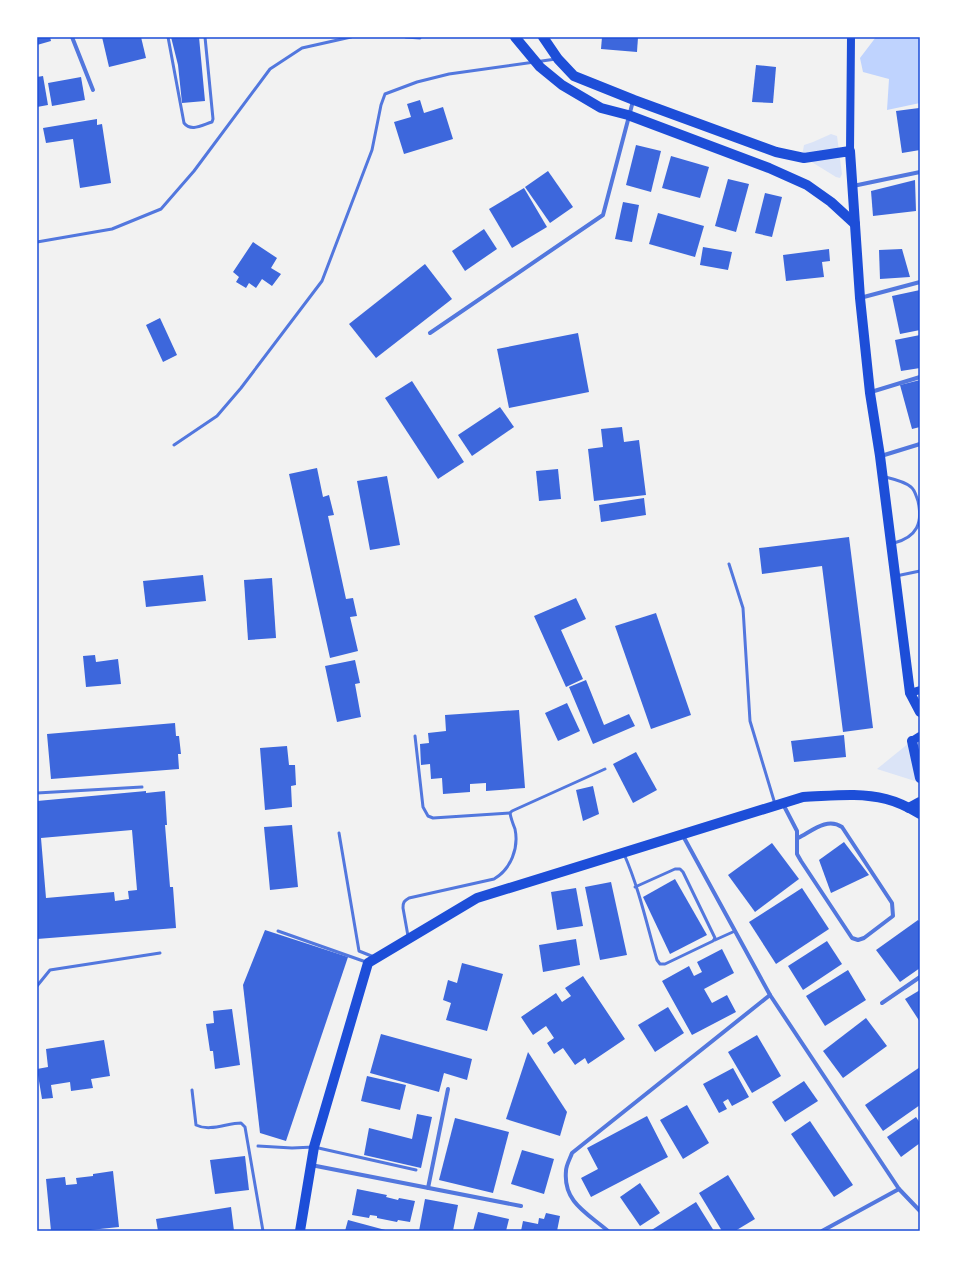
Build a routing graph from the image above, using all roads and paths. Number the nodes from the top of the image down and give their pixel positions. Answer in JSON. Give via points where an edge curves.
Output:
{"nodes":[{"id":1,"x":72,"y":37,"type":"edge"},
{"id":2,"x":168,"y":37,"type":"edge"},
{"id":3,"x":205,"y":37,"type":"edge"},
{"id":4,"x":351,"y":37,"type":"edge"},
{"id":5,"x":406,"y":37,"type":"edge"},
{"id":6,"x":515,"y":37,"type":"edge"},
{"id":7,"x":543,"y":37,"type":"edge"},
{"id":8,"x":851,"y":37,"type":"edge"},
{"id":9,"x":420,"y":38,"type":"edge"},
{"id":10,"x":558,"y":58,"type":"junction"},
{"id":11,"x":535,"y":62,"type":"junction"},
{"id":12,"x":93,"y":90,"type":"dead end"},
{"id":13,"x":634,"y":100,"type":"junction"},
{"id":14,"x":628,"y":115,"type":"junction"},
{"id":15,"x":850,"y":152,"type":"junction"},
{"id":16,"x":920,"y":172,"type":"edge"},
{"id":17,"x":853,"y":186,"type":"junction"},
{"id":18,"x":855,"y":224,"type":"junction"},
{"id":19,"x":37,"y":242,"type":"edge"},
{"id":20,"x":920,"y":282,"type":"edge"},
{"id":21,"x":860,"y":298,"type":"junction"},
{"id":22,"x":430,"y":333,"type":"dead end"},
{"id":23,"x":920,"y":377,"type":"edge"},
{"id":24,"x":870,"y":393,"type":"junction"},
{"id":25,"x":920,"y":444,"type":"edge"},
{"id":26,"x":174,"y":445,"type":"dead end"},
{"id":27,"x":880,"y":456,"type":"junction"},
{"id":28,"x":883,"y":476,"type":"junction"},
{"id":29,"x":891,"y":543,"type":"junction"},
{"id":30,"x":728,"y":564,"type":"dead end"},
{"id":31,"x":920,"y":571,"type":"edge"},
{"id":32,"x":895,"y":576,"type":"junction"},
{"id":33,"x":920,"y":690,"type":"edge"},
{"id":34,"x":910,"y":693,"type":"junction"},
{"id":35,"x":920,"y":712,"type":"edge"},
{"id":36,"x":415,"y":736,"type":"dead end"},
{"id":37,"x":916,"y":739,"type":"edge"},
{"id":38,"x":605,"y":769,"type":"dead end"},
{"id":39,"x":920,"y":778,"type":"edge"},
{"id":40,"x":142,"y":787,"type":"dead end"},
{"id":41,"x":37,"y":793,"type":"edge"},
{"id":42,"x":920,"y":802,"type":"edge"},
{"id":43,"x":779,"y":805,"type":"junction"},
{"id":44,"x":909,"y":808,"type":"junction"},
{"id":45,"x":510,"y":813,"type":"junction"},
{"id":46,"x":920,"y":814,"type":"edge"},
{"id":47,"x":339,"y":833,"type":"dead end"},
{"id":48,"x":682,"y":834,"type":"junction"},
{"id":49,"x":798,"y":838,"type":"junction"},
{"id":50,"x":623,"y":852,"type":"junction"},
{"id":51,"x":635,"y":887,"type":"junction"},
{"id":52,"x":278,"y":931,"type":"dead end"},
{"id":53,"x":735,"y":931,"type":"junction"},
{"id":54,"x":409,"y":938,"type":"junction"},
{"id":55,"x":713,"y":941,"type":"junction"},
{"id":56,"x":160,"y":953,"type":"dead end"},
{"id":57,"x":372,"y":960,"type":"junction"},
{"id":58,"x":920,"y":977,"type":"edge"},
{"id":59,"x":37,"y":986,"type":"edge"},
{"id":60,"x":770,"y":995,"type":"junction"},
{"id":61,"x":882,"y":1003,"type":"dead end"},
{"id":62,"x":448,"y":1089,"type":"dead end"},
{"id":63,"x":192,"y":1090,"type":"dead end"},
{"id":64,"x":258,"y":1146,"type":"dead end"},
{"id":65,"x":314,"y":1147,"type":"junction"},
{"id":66,"x":311,"y":1165,"type":"junction"},
{"id":67,"x":416,"y":1170,"type":"dead end"},
{"id":68,"x":428,"y":1188,"type":"junction"},
{"id":69,"x":899,"y":1189,"type":"junction"},
{"id":70,"x":521,"y":1206,"type":"dead end"},
{"id":71,"x":920,"y":1211,"type":"edge"},
{"id":72,"x":263,"y":1231,"type":"edge"},
{"id":73,"x":300,"y":1231,"type":"edge"},
{"id":74,"x":608,"y":1231,"type":"edge"},
{"id":75,"x":822,"y":1231,"type":"edge"}],
"edges":[{"from":1,"to":12,"type":"street"},
{"from":2,"to":3,"type":"lane","via":[[184,123],[191,128],[213,120]]},
{"from":4,"to":19,"type":"lane","via":[[302,48],[270,69],[194,171],[161,209],[112,229]]},
{"from":5,"to":9,"type":"lane"},
{"from":6,"to":11,"type":"main road"},
{"from":7,"to":10,"type":"main road"},
{"from":8,"to":15,"type":"main road"},
{"from":10,"to":11,"type":"lane"},
{"from":10,"to":13,"type":"main road","via":[[574,76]]},
{"from":11,"to":14,"type":"main road","via":[[562,86],[601,108]]},
{"from":11,"to":26,"type":"lane","via":[[449,74],[385,94],[372,150],[322,281],[217,416]]},
{"from":13,"to":14,"type":"street"},
{"from":13,"to":15,"type":"main road","via":[[776,152],[804,158]]},
{"from":14,"to":18,"type":"main road","via":[[770,168],[807,185]]},
{"from":14,"to":22,"type":"street","via":[[603,215]]},
{"from":15,"to":17,"type":"main road"},
{"from":16,"to":17,"type":"street"},
{"from":17,"to":18,"type":"main road"},
{"from":18,"to":21,"type":"main road"},
{"from":20,"to":21,"type":"street"},
{"from":21,"to":24,"type":"main road"},
{"from":23,"to":24,"type":"street"},
{"from":24,"to":27,"type":"main road"},
{"from":25,"to":27,"type":"street"},
{"from":27,"to":28,"type":"main road"},
{"from":28,"to":29,"type":"main road"},
{"from":28,"to":29,"type":"lane","via":[[912,487],[919,505],[918,528],[912,534]]},
{"from":29,"to":32,"type":"main road"},
{"from":30,"to":43,"type":"lane","via":[[743,608],[750,721]]},
{"from":31,"to":32,"type":"lane"},
{"from":32,"to":34,"type":"main road"},
{"from":33,"to":34,"type":"main road"},
{"from":34,"to":35,"type":"main road"},
{"from":36,"to":45,"type":"lane","via":[[423,807],[428,816],[433,818]]},
{"from":37,"to":39,"type":"main road"},
{"from":38,"to":45,"type":"lane"},
{"from":40,"to":41,"type":"lane"},
{"from":42,"to":44,"type":"main road"},
{"from":43,"to":44,"type":"main road","via":[[803,797],[860,795],[887,799]]},
{"from":43,"to":48,"type":"main road"},
{"from":43,"to":49,"type":"street","via":[[797,831]]},
{"from":44,"to":46,"type":"main road"},
{"from":45,"to":54,"type":"lane","via":[[515,830],[515,847],[508,866],[494,879],[404,901]]},
{"from":47,"to":57,"type":"lane","via":[[359,951]]},
{"from":48,"to":50,"type":"main road"},
{"from":48,"to":53,"type":"street"},
{"from":49,"to":49,"type":"street","via":[[797,854],[852,938],[864,938],[893,916],[892,903],[842,827],[830,823]]},
{"from":50,"to":51,"type":"lane"},
{"from":50,"to":54,"type":"main road","via":[[477,898]]},
{"from":51,"to":55,"type":"lane","via":[[680,869],[714,935]]},
{"from":51,"to":55,"type":"lane","via":[[660,964]]},
{"from":52,"to":57,"type":"lane"},
{"from":53,"to":55,"type":"lane"},
{"from":53,"to":60,"type":"street"},
{"from":54,"to":57,"type":"main road"},
{"from":56,"to":59,"type":"lane","via":[[50,970]]},
{"from":57,"to":65,"type":"main road"},
{"from":58,"to":61,"type":"street"},
{"from":60,"to":69,"type":"street"},
{"from":60,"to":74,"type":"street","via":[[572,1154],[566,1169],[566,1188],[573,1202]]},
{"from":62,"to":68,"type":"street"},
{"from":63,"to":72,"type":"lane","via":[[196,1125],[205,1128],[241,1123],[245,1127]]},
{"from":64,"to":65,"type":"lane"},
{"from":65,"to":66,"type":"main road"},
{"from":65,"to":67,"type":"lane"},
{"from":66,"to":68,"type":"street"},
{"from":66,"to":73,"type":"main road"},
{"from":68,"to":70,"type":"street"},
{"from":69,"to":71,"type":"street"},
{"from":69,"to":75,"type":"street"}]}
